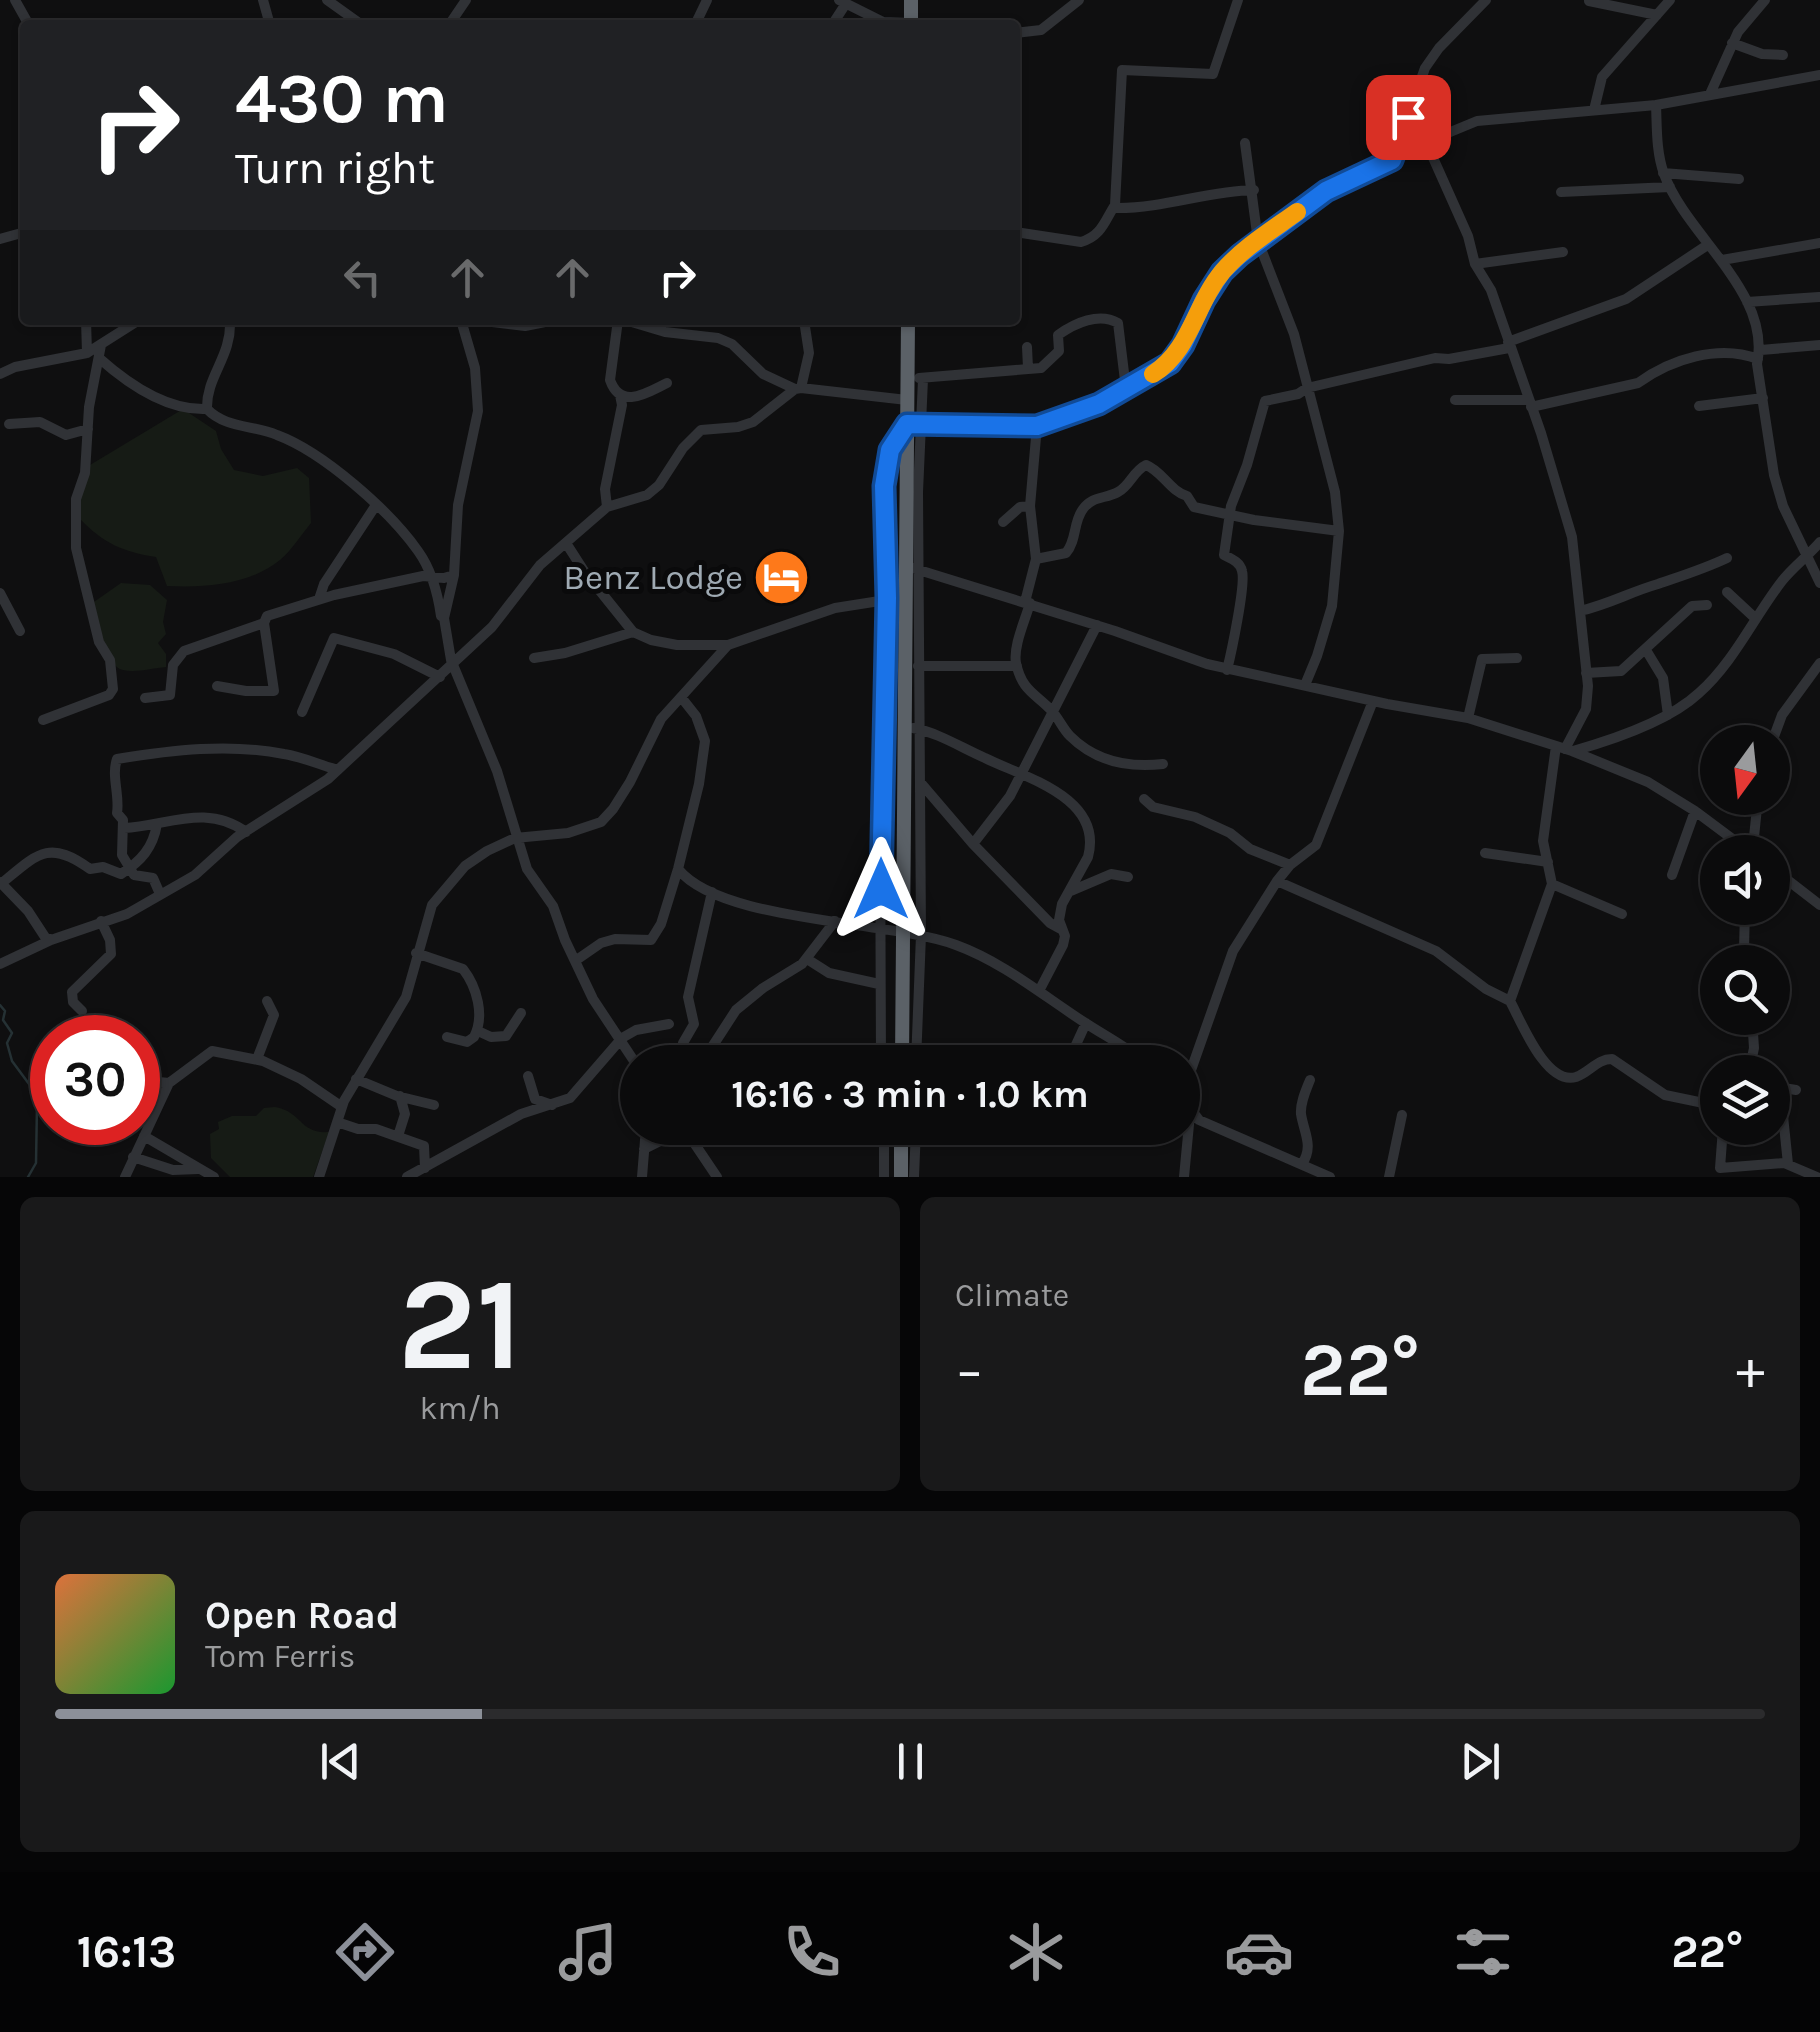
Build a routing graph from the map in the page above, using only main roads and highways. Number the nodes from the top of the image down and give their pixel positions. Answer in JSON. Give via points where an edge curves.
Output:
{"nodes":[{"id":1,"x":909,"y":325,"type":"edge"},
{"id":2,"x":902,"y":1045,"type":"edge"},
{"id":3,"x":902,"y":1145,"type":"edge"},
{"id":4,"x":901,"y":1177,"type":"edge"}],
"edges":[{"from":1,"to":2,"type":"highway","via":[[916,378],[907,400],[914,423],[913,568],[905,596],[911,728],[904,768]]},
{"from":3,"to":4,"type":"highway"}]}
